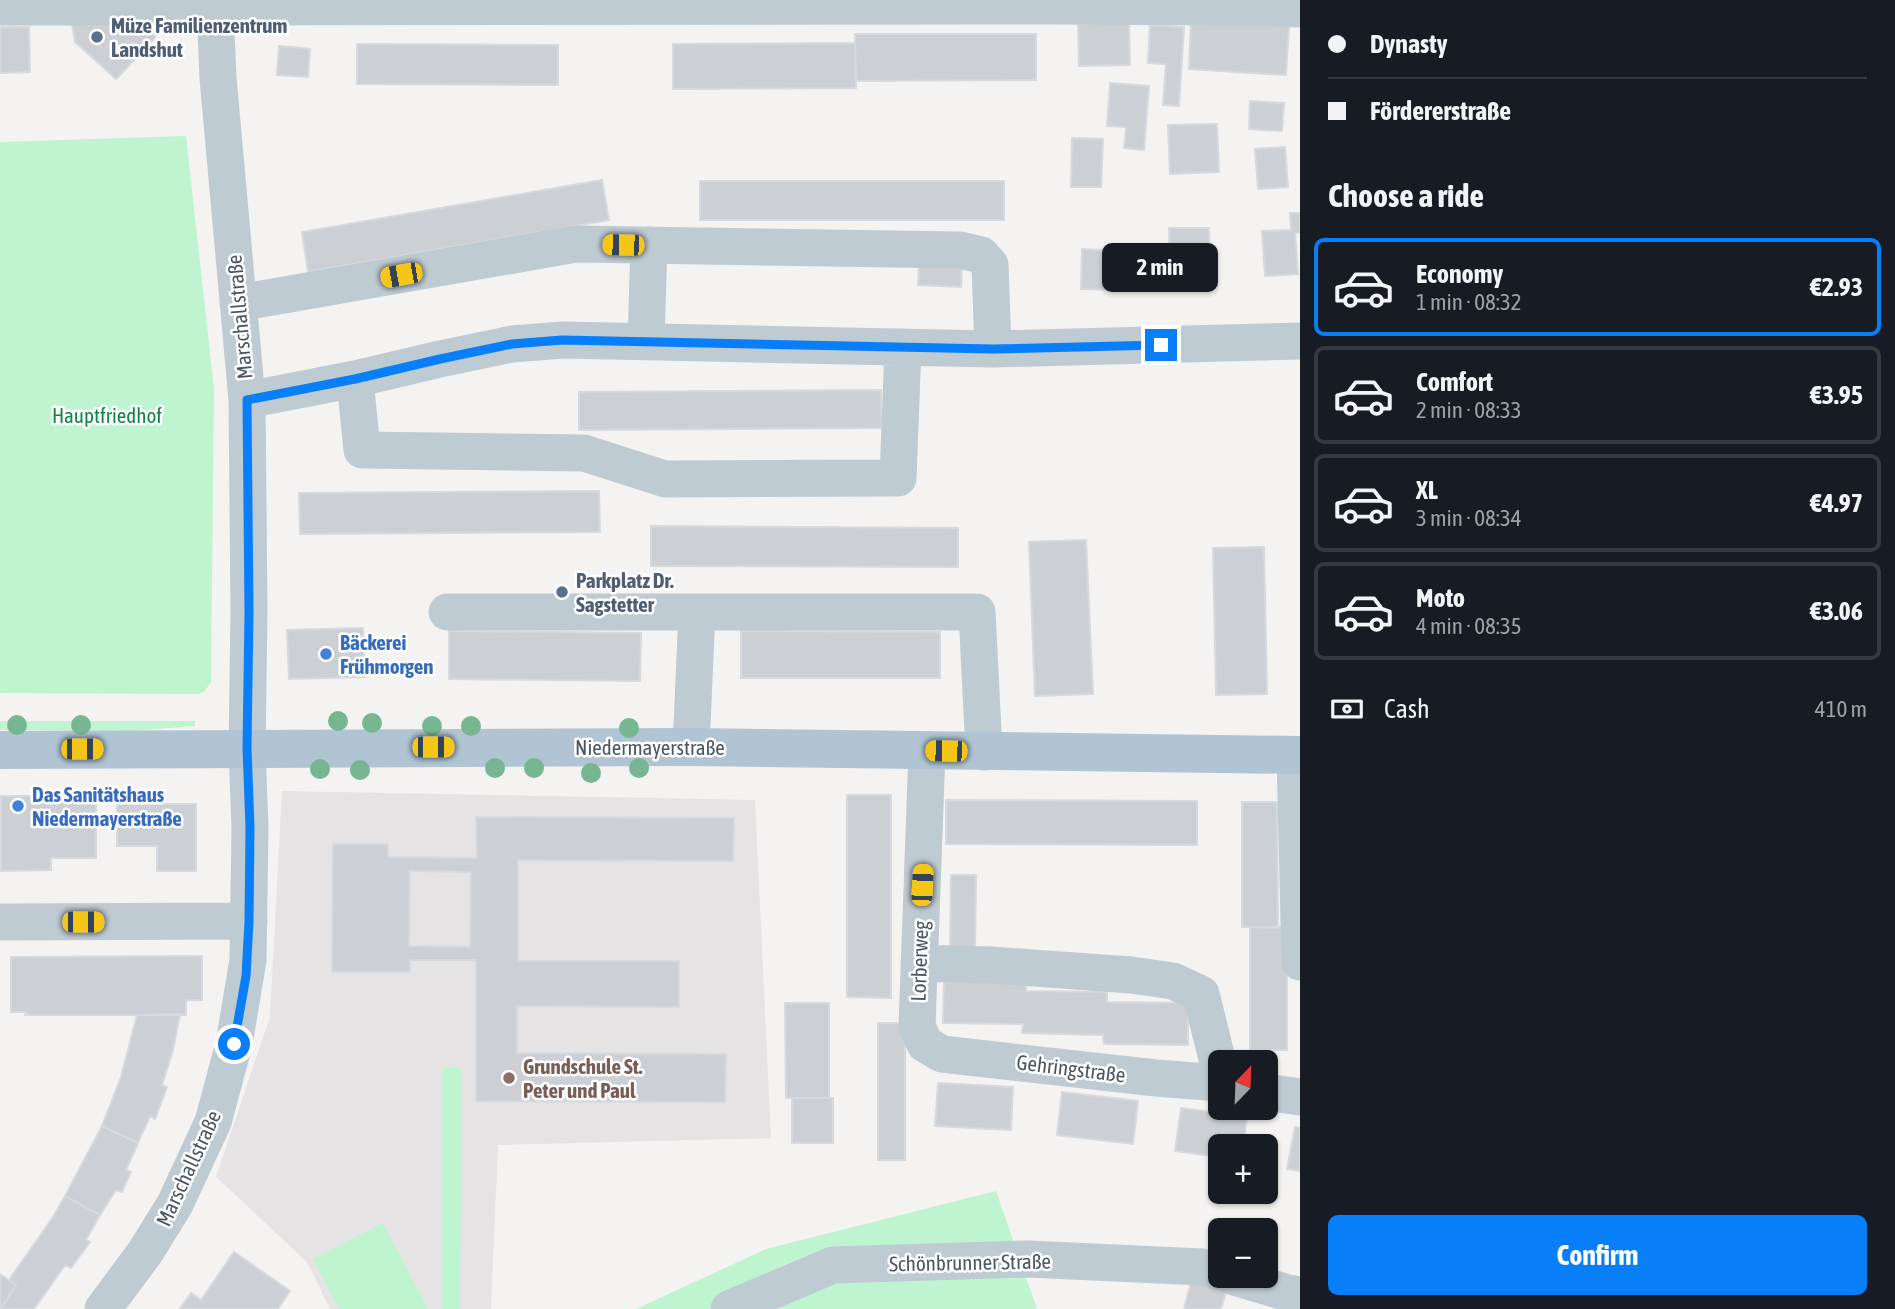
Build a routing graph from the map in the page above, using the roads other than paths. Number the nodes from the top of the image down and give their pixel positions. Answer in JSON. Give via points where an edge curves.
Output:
{"nodes":[{"id":1,"x":215,"y":6,"type":"junction"},
{"id":2,"x":0,"y":7,"type":"edge"},
{"id":3,"x":1300,"y":9,"type":"edge"},
{"id":4,"x":649,"y":245,"type":"junction"},
{"id":5,"x":238,"y":303,"type":"junction"},
{"id":6,"x":646,"y":341,"type":"junction"},
{"id":7,"x":1300,"y":341,"type":"edge"},
{"id":8,"x":903,"y":348,"type":"junction"},
{"id":9,"x":993,"y":349,"type":"junction"},
{"id":10,"x":355,"y":379,"type":"junction"},
{"id":11,"x":247,"y":400,"type":"junction"},
{"id":12,"x":447,"y":611,"type":"dead end"},
{"id":13,"x":697,"y":612,"type":"junction"},
{"id":14,"x":691,"y":747,"type":"junction"},
{"id":15,"x":247,"y":748,"type":"junction"},
{"id":16,"x":0,"y":750,"type":"edge"},
{"id":17,"x":927,"y":751,"type":"junction"},
{"id":18,"x":984,"y":752,"type":"junction"},
{"id":19,"x":1298,"y":755,"type":"edge"},
{"id":20,"x":249,"y":921,"type":"junction"},
{"id":21,"x":0,"y":922,"type":"edge"},
{"id":22,"x":1300,"y":962,"type":"edge"},
{"id":23,"x":919,"y":963,"type":"junction"},
{"id":24,"x":925,"y":1044,"type":"joint"},
{"id":25,"x":1215,"y":1050,"type":"edge"},
{"id":26,"x":1208,"y":1082,"type":"edge"},
{"id":27,"x":1278,"y":1094,"type":"edge"},
{"id":28,"x":1300,"y":1097,"type":"edge"},
{"id":29,"x":1208,"y":1269,"type":"edge"},
{"id":30,"x":1271,"y":1288,"type":"edge"},
{"id":31,"x":1300,"y":1294,"type":"edge"},
{"id":32,"x":103,"y":1309,"type":"edge"},
{"id":33,"x":729,"y":1309,"type":"edge"}],
"edges":[{"from":1,"to":2,"type":"street"},
{"from":1,"to":3,"type":"street"},
{"from":1,"to":5,"type":"street","name":"Marschallstraße"},
{"from":4,"to":5,"type":"street","via":[[576,244]]},
{"from":4,"to":6,"type":"street"},
{"from":4,"to":9,"type":"street","via":[[960,250],[981,255],[990,265]]},
{"from":5,"to":11,"type":"street","name":"Marschallstraße"},
{"from":6,"to":8,"type":"street"},
{"from":6,"to":10,"type":"street","via":[[512,344]]},
{"from":7,"to":9,"type":"street"},
{"from":8,"to":9,"type":"street"},
{"from":8,"to":10,"type":"street","via":[[898,478],[665,479],[584,453],[362,450]]},
{"from":10,"to":11,"type":"street"},
{"from":11,"to":15,"type":"street","name":"Marschallstraße"},
{"from":12,"to":13,"type":"street"},
{"from":13,"to":14,"type":"street"},
{"from":13,"to":18,"type":"street","via":[[977,612]]},
{"from":14,"to":15,"type":"main road","name":"Niedermayerstraße"},
{"from":14,"to":17,"type":"main road","name":"Niedermayerstraße"},
{"from":15,"to":16,"type":"main road","name":"Niedermayerstraße"},
{"from":15,"to":20,"type":"street","name":"Marschallstraße"},
{"from":17,"to":18,"type":"main road","name":"Niedermayerstraße"},
{"from":17,"to":23,"type":"street","name":"Lorberweg"},
{"from":18,"to":19,"type":"main road","name":"Niedermayerstraße"},
{"from":19,"to":22,"type":"street"},
{"from":20,"to":21,"type":"street"},
{"from":20,"to":32,"type":"street","name":"Marschallstraße","via":[[244,991],[213,1122],[175,1204]]},
{"from":23,"to":24,"type":"street","name":"Lorberweg","via":[[917,1027]]},
{"from":23,"to":25,"type":"street","via":[[1173,981],[1201,994]]},
{"from":24,"to":26,"type":"street","name":"Gehringstraße","via":[[942,1054]]},
{"from":27,"to":28,"type":"street"},
{"from":29,"to":33,"type":"street","name":"Schönbrunner Straße","via":[[1028,1259],[833,1265]]},
{"from":30,"to":31,"type":"street"}]}
